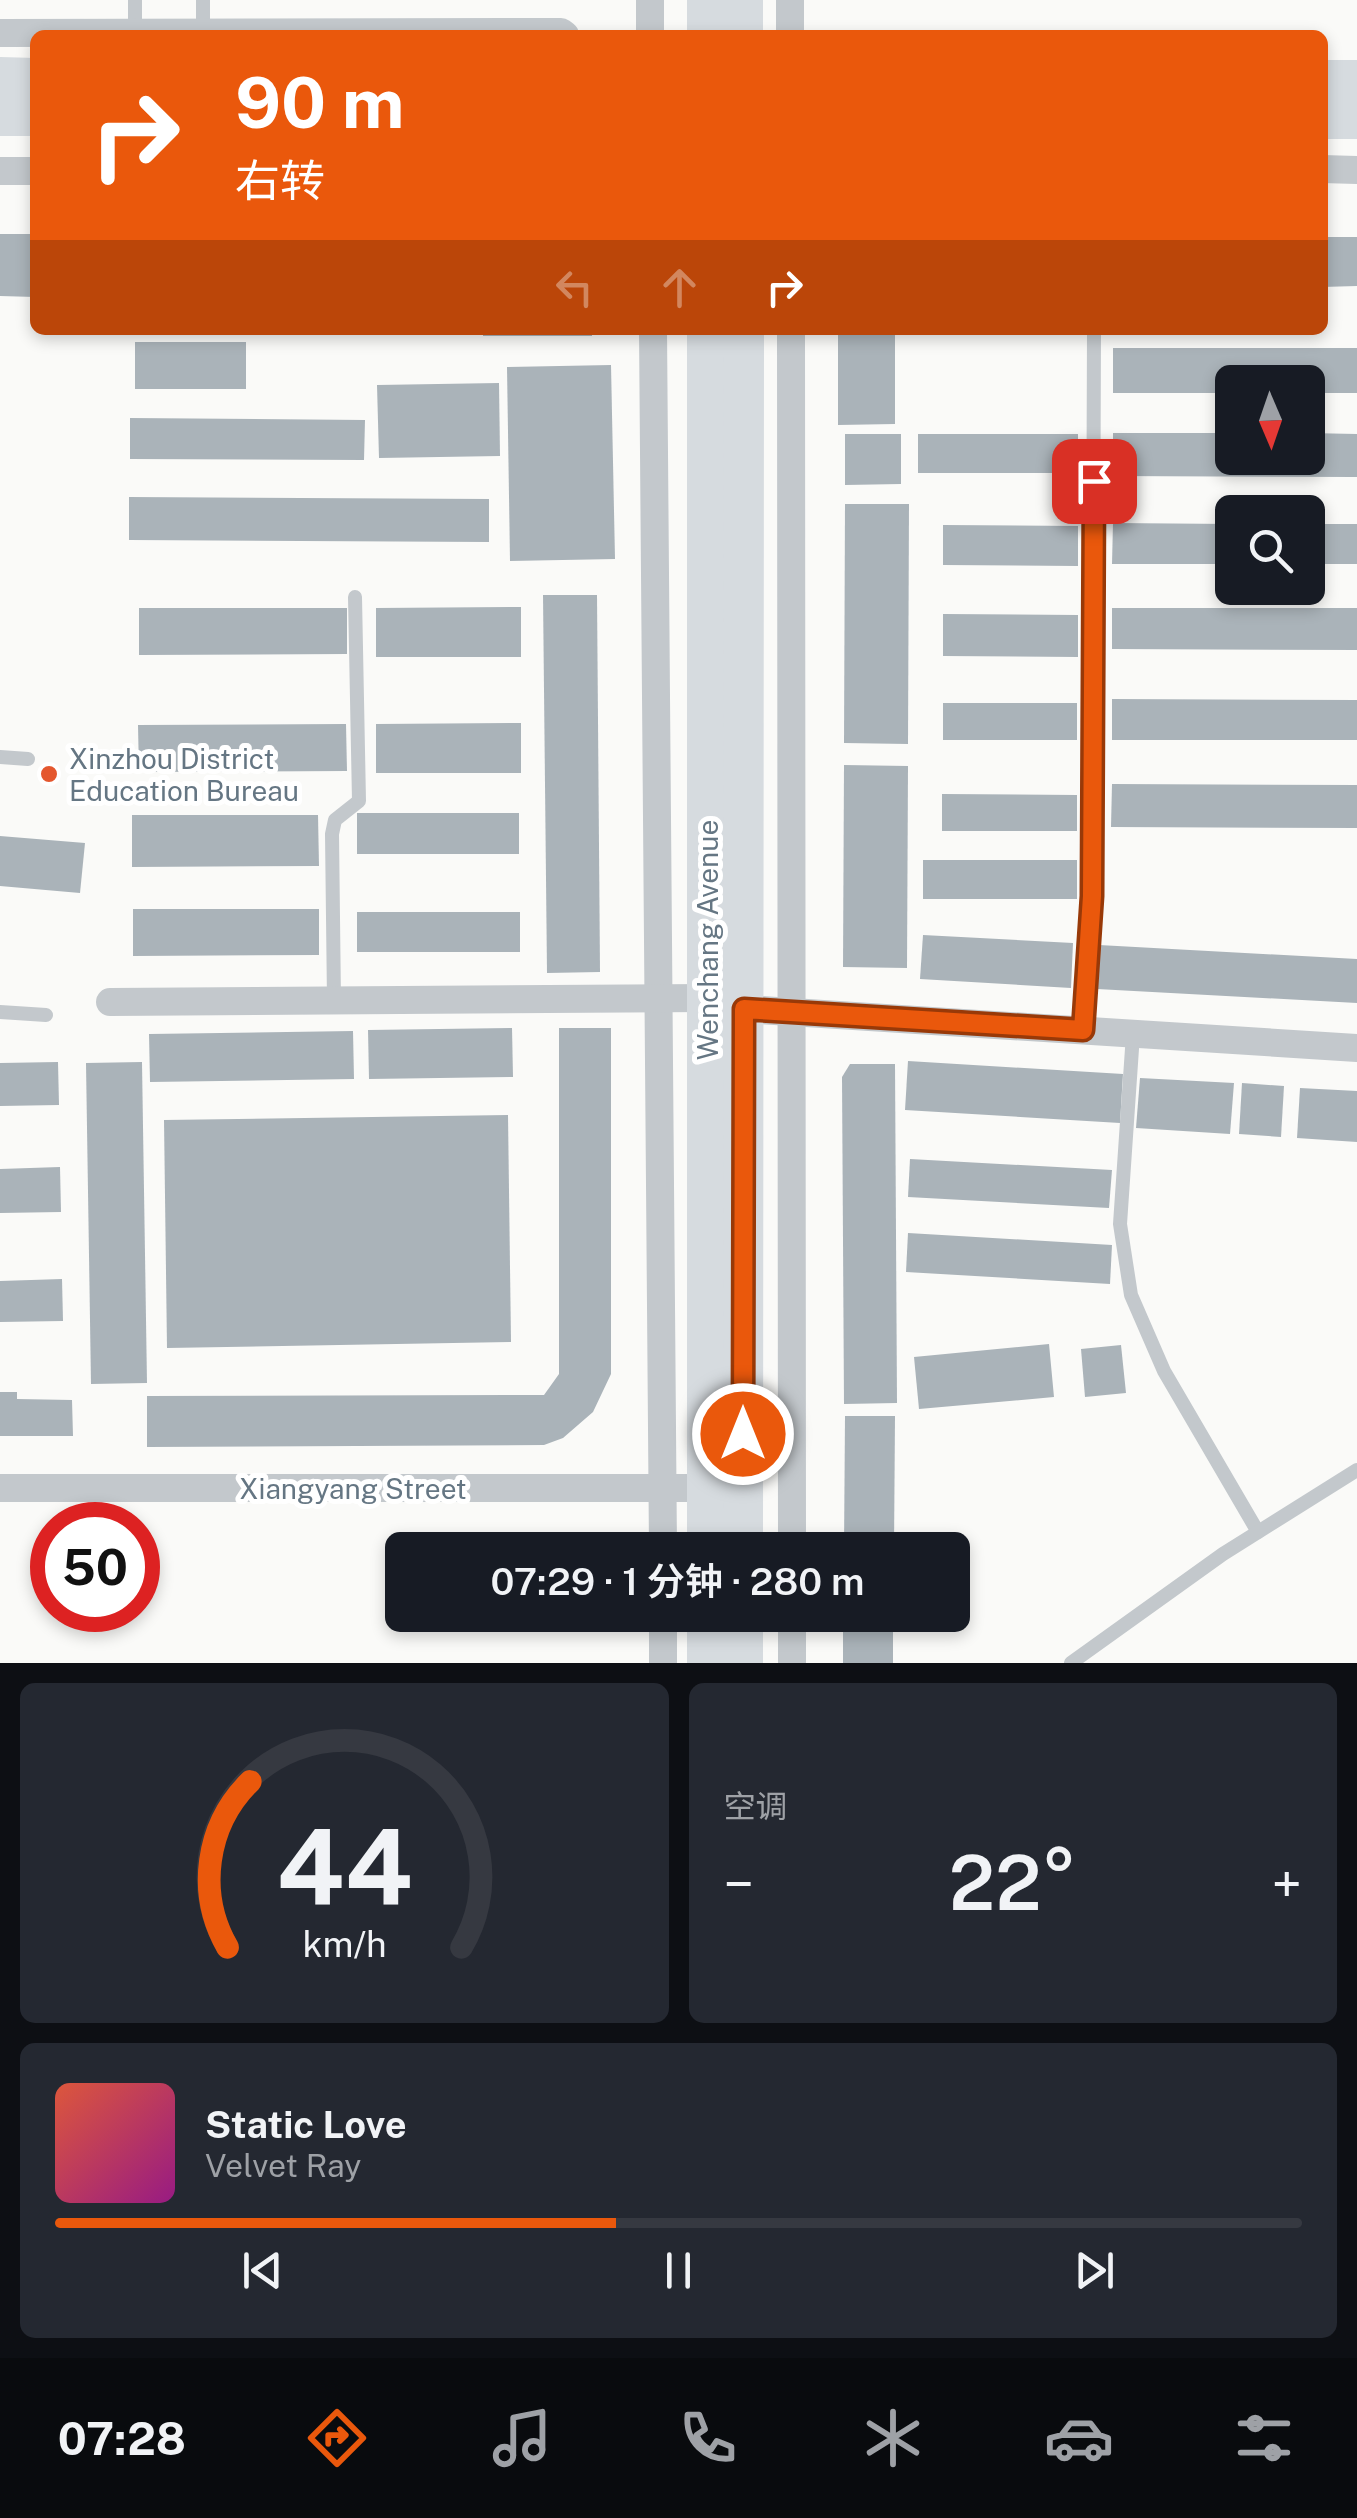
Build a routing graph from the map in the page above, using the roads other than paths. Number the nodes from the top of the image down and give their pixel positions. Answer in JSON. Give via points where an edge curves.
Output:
{"nodes":[{"id":1,"x":134,"y":0,"type":"edge"},
{"id":2,"x":203,"y":0,"type":"edge"},
{"id":3,"x":650,"y":0,"type":"edge"},
{"id":4,"x":707,"y":0,"type":"edge"},
{"id":5,"x":744,"y":0,"type":"edge"},
{"id":6,"x":790,"y":0,"type":"edge"},
{"id":7,"x":135,"y":30,"type":"edge"},
{"id":8,"x":203,"y":30,"type":"edge"},
{"id":9,"x":650,"y":30,"type":"edge"},
{"id":10,"x":707,"y":30,"type":"edge"},
{"id":11,"x":744,"y":30,"type":"edge"},
{"id":12,"x":790,"y":30,"type":"edge"},
{"id":13,"x":0,"y":33,"type":"edge"},
{"id":14,"x":30,"y":33,"type":"edge"},
{"id":15,"x":0,"y":78,"type":"edge"},
{"id":16,"x":30,"y":78,"type":"edge"},
{"id":17,"x":1328,"y":80,"type":"edge"},
{"id":18,"x":1357,"y":80,"type":"edge"},
{"id":19,"x":0,"y":116,"type":"edge"},
{"id":20,"x":30,"y":116,"type":"edge"},
{"id":21,"x":1328,"y":118,"type":"edge"},
{"id":22,"x":1357,"y":118,"type":"edge"},
{"id":23,"x":1328,"y":170,"type":"edge"},
{"id":24,"x":1357,"y":170,"type":"edge"},
{"id":25,"x":0,"y":171,"type":"edge"},
{"id":26,"x":30,"y":171,"type":"edge"},
{"id":27,"x":653,"y":335,"type":"edge"},
{"id":28,"x":707,"y":335,"type":"edge"},
{"id":29,"x":744,"y":335,"type":"edge"},
{"id":30,"x":790,"y":335,"type":"edge"},
{"id":31,"x":1094,"y":335,"type":"edge"},
{"id":32,"x":356,"y":598,"type":"dead end"},
{"id":33,"x":0,"y":758,"type":"edge"},
{"id":34,"x":28,"y":759,"type":"dead end"},
{"id":35,"x":660,"y":998,"type":"junction"},
{"id":36,"x":334,"y":1001,"type":"junction"},
{"id":37,"x":110,"y":1002,"type":"dead end"},
{"id":38,"x":725,"y":1004,"type":"junction"},
{"id":39,"x":0,"y":1012,"type":"edge"},
{"id":40,"x":791,"y":1012,"type":"junction"},
{"id":41,"x":46,"y":1016,"type":"dead end"},
{"id":42,"x":1083,"y":1030,"type":"junction"},
{"id":43,"x":1133,"y":1034,"type":"junction"},
{"id":44,"x":1357,"y":1048,"type":"edge"},
{"id":45,"x":1357,"y":1470,"type":"edge"},
{"id":46,"x":0,"y":1488,"type":"edge"},
{"id":47,"x":663,"y":1488,"type":"junction"},
{"id":48,"x":706,"y":1488,"type":"junction"},
{"id":49,"x":663,"y":1532,"type":"edge"},
{"id":50,"x":706,"y":1532,"type":"edge"},
{"id":51,"x":742,"y":1532,"type":"edge"},
{"id":52,"x":792,"y":1532,"type":"edge"},
{"id":53,"x":1258,"y":1532,"type":"junction"},
{"id":54,"x":663,"y":1632,"type":"edge"},
{"id":55,"x":706,"y":1632,"type":"edge"},
{"id":56,"x":743,"y":1632,"type":"edge"},
{"id":57,"x":792,"y":1632,"type":"edge"},
{"id":58,"x":663,"y":1663,"type":"edge"},
{"id":59,"x":706,"y":1663,"type":"edge"},
{"id":60,"x":743,"y":1663,"type":"edge"},
{"id":61,"x":792,"y":1663,"type":"edge"},
{"id":62,"x":1071,"y":1663,"type":"edge"}],
"edges":[{"from":1,"to":7,"type":"lane"},
{"from":2,"to":8,"type":"lane"},
{"from":3,"to":9,"type":"street"},
{"from":4,"to":10,"type":"main road"},
{"from":5,"to":11,"type":"main road"},
{"from":6,"to":12,"type":"street"},
{"from":13,"to":14,"type":"street"},
{"from":15,"to":16,"type":"main road"},
{"from":17,"to":18,"type":"main road"},
{"from":19,"to":20,"type":"main road"},
{"from":21,"to":22,"type":"main road"},
{"from":23,"to":24,"type":"street"},
{"from":25,"to":26,"type":"street"},
{"from":27,"to":35,"type":"street"},
{"from":28,"to":38,"type":"main road","name":"Wenchang Avenue"},
{"from":29,"to":38,"type":"main road","name":"Wenchang Avenue"},
{"from":30,"to":40,"type":"street"},
{"from":31,"to":42,"type":"lane","via":[[1092,896]]},
{"from":32,"to":36,"type":"lane","via":[[359,801],[335,820],[332,834]]},
{"from":33,"to":34,"type":"lane"},
{"from":35,"to":36,"type":"street"},
{"from":35,"to":38,"type":"street"},
{"from":35,"to":47,"type":"street"},
{"from":36,"to":37,"type":"street"},
{"from":38,"to":40,"type":"street"},
{"from":38,"to":48,"type":"main road","name":"Wenchang Avenue"},
{"from":38,"to":51,"type":"main road","name":"Wenchang Avenue"},
{"from":39,"to":41,"type":"lane"},
{"from":40,"to":42,"type":"street"},
{"from":40,"to":52,"type":"street"},
{"from":42,"to":43,"type":"street"},
{"from":43,"to":44,"type":"street"},
{"from":43,"to":53,"type":"lane","via":[[1120,1224],[1131,1295],[1164,1370]]},
{"from":45,"to":53,"type":"lane"},
{"from":46,"to":47,"type":"street","name":"Xiangyang Street"},
{"from":47,"to":48,"type":"street","name":"Xiangyang Street"},
{"from":47,"to":49,"type":"street"},
{"from":48,"to":50,"type":"main road","name":"Wenchang Avenue"},
{"from":53,"to":62,"type":"lane"},
{"from":54,"to":58,"type":"street"},
{"from":55,"to":59,"type":"main road"},
{"from":56,"to":60,"type":"main road"},
{"from":57,"to":61,"type":"street"}]}
